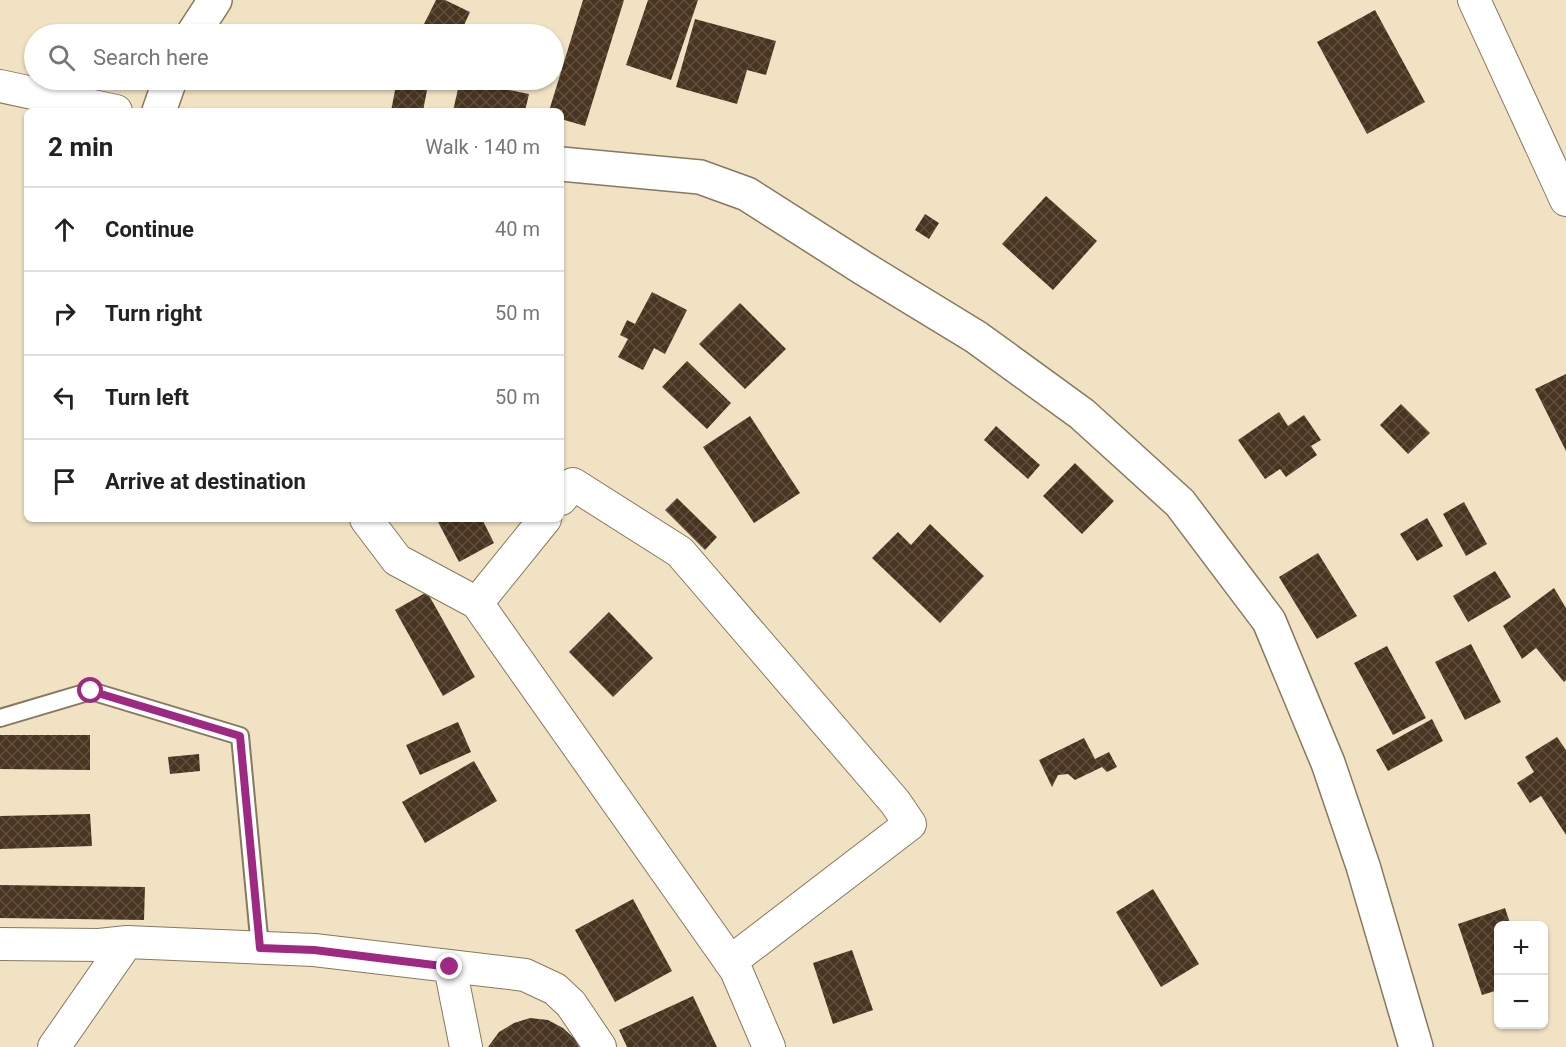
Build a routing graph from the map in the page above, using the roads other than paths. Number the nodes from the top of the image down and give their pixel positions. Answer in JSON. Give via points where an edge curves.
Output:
{"nodes":[{"id":1,"x":215,"y":0,"type":"edge"},
{"id":2,"x":1474,"y":0,"type":"edge"},
{"id":3,"x":199,"y":24,"type":"edge"},
{"id":4,"x":0,"y":86,"type":"edge"},
{"id":5,"x":166,"y":90,"type":"edge"},
{"id":6,"x":102,"y":108,"type":"edge"},
{"id":7,"x":160,"y":108,"type":"edge"},
{"id":8,"x":564,"y":164,"type":"edge"},
{"id":9,"x":1566,"y":200,"type":"edge"},
{"id":10,"x":564,"y":495,"type":"edge"},
{"id":11,"x":368,"y":522,"type":"edge"},
{"id":12,"x":543,"y":522,"type":"edge"},
{"id":13,"x":477,"y":603,"type":"junction"},
{"id":14,"x":0,"y":718,"type":"edge"},
{"id":15,"x":127,"y":942,"type":"junction"},
{"id":16,"x":0,"y":944,"type":"edge"},
{"id":17,"x":260,"y":948,"type":"junction"},
{"id":18,"x":730,"y":962,"type":"junction"},
{"id":19,"x":450,"y":967,"type":"junction"},
{"id":20,"x":54,"y":1047,"type":"edge"},
{"id":21,"x":466,"y":1047,"type":"edge"},
{"id":22,"x":600,"y":1047,"type":"edge"},
{"id":23,"x":769,"y":1047,"type":"edge"},
{"id":24,"x":1416,"y":1047,"type":"edge"}],
"edges":[{"from":1,"to":3,"type":"street"},
{"from":2,"to":9,"type":"street"},
{"from":4,"to":6,"type":"street"},
{"from":5,"to":7,"type":"street"},
{"from":8,"to":24,"type":"street","via":[[700,177],[747,194],[976,337],[1082,414],[1180,503],[1269,621],[1328,763]]},
{"from":10,"to":18,"type":"street","via":[[573,484],[680,552],[910,824]]},
{"from":11,"to":13,"type":"street","via":[[397,560]]},
{"from":12,"to":13,"type":"street"},
{"from":13,"to":18,"type":"street"},
{"from":14,"to":17,"type":"lane","via":[[91,691],[240,736]]},
{"from":15,"to":16,"type":"street"},
{"from":15,"to":17,"type":"street"},
{"from":15,"to":20,"type":"street"},
{"from":17,"to":19,"type":"street","via":[[314,950]]},
{"from":18,"to":23,"type":"street"},
{"from":19,"to":21,"type":"street"},
{"from":19,"to":22,"type":"street","via":[[525,975],[555,989],[571,1004]]}]}
